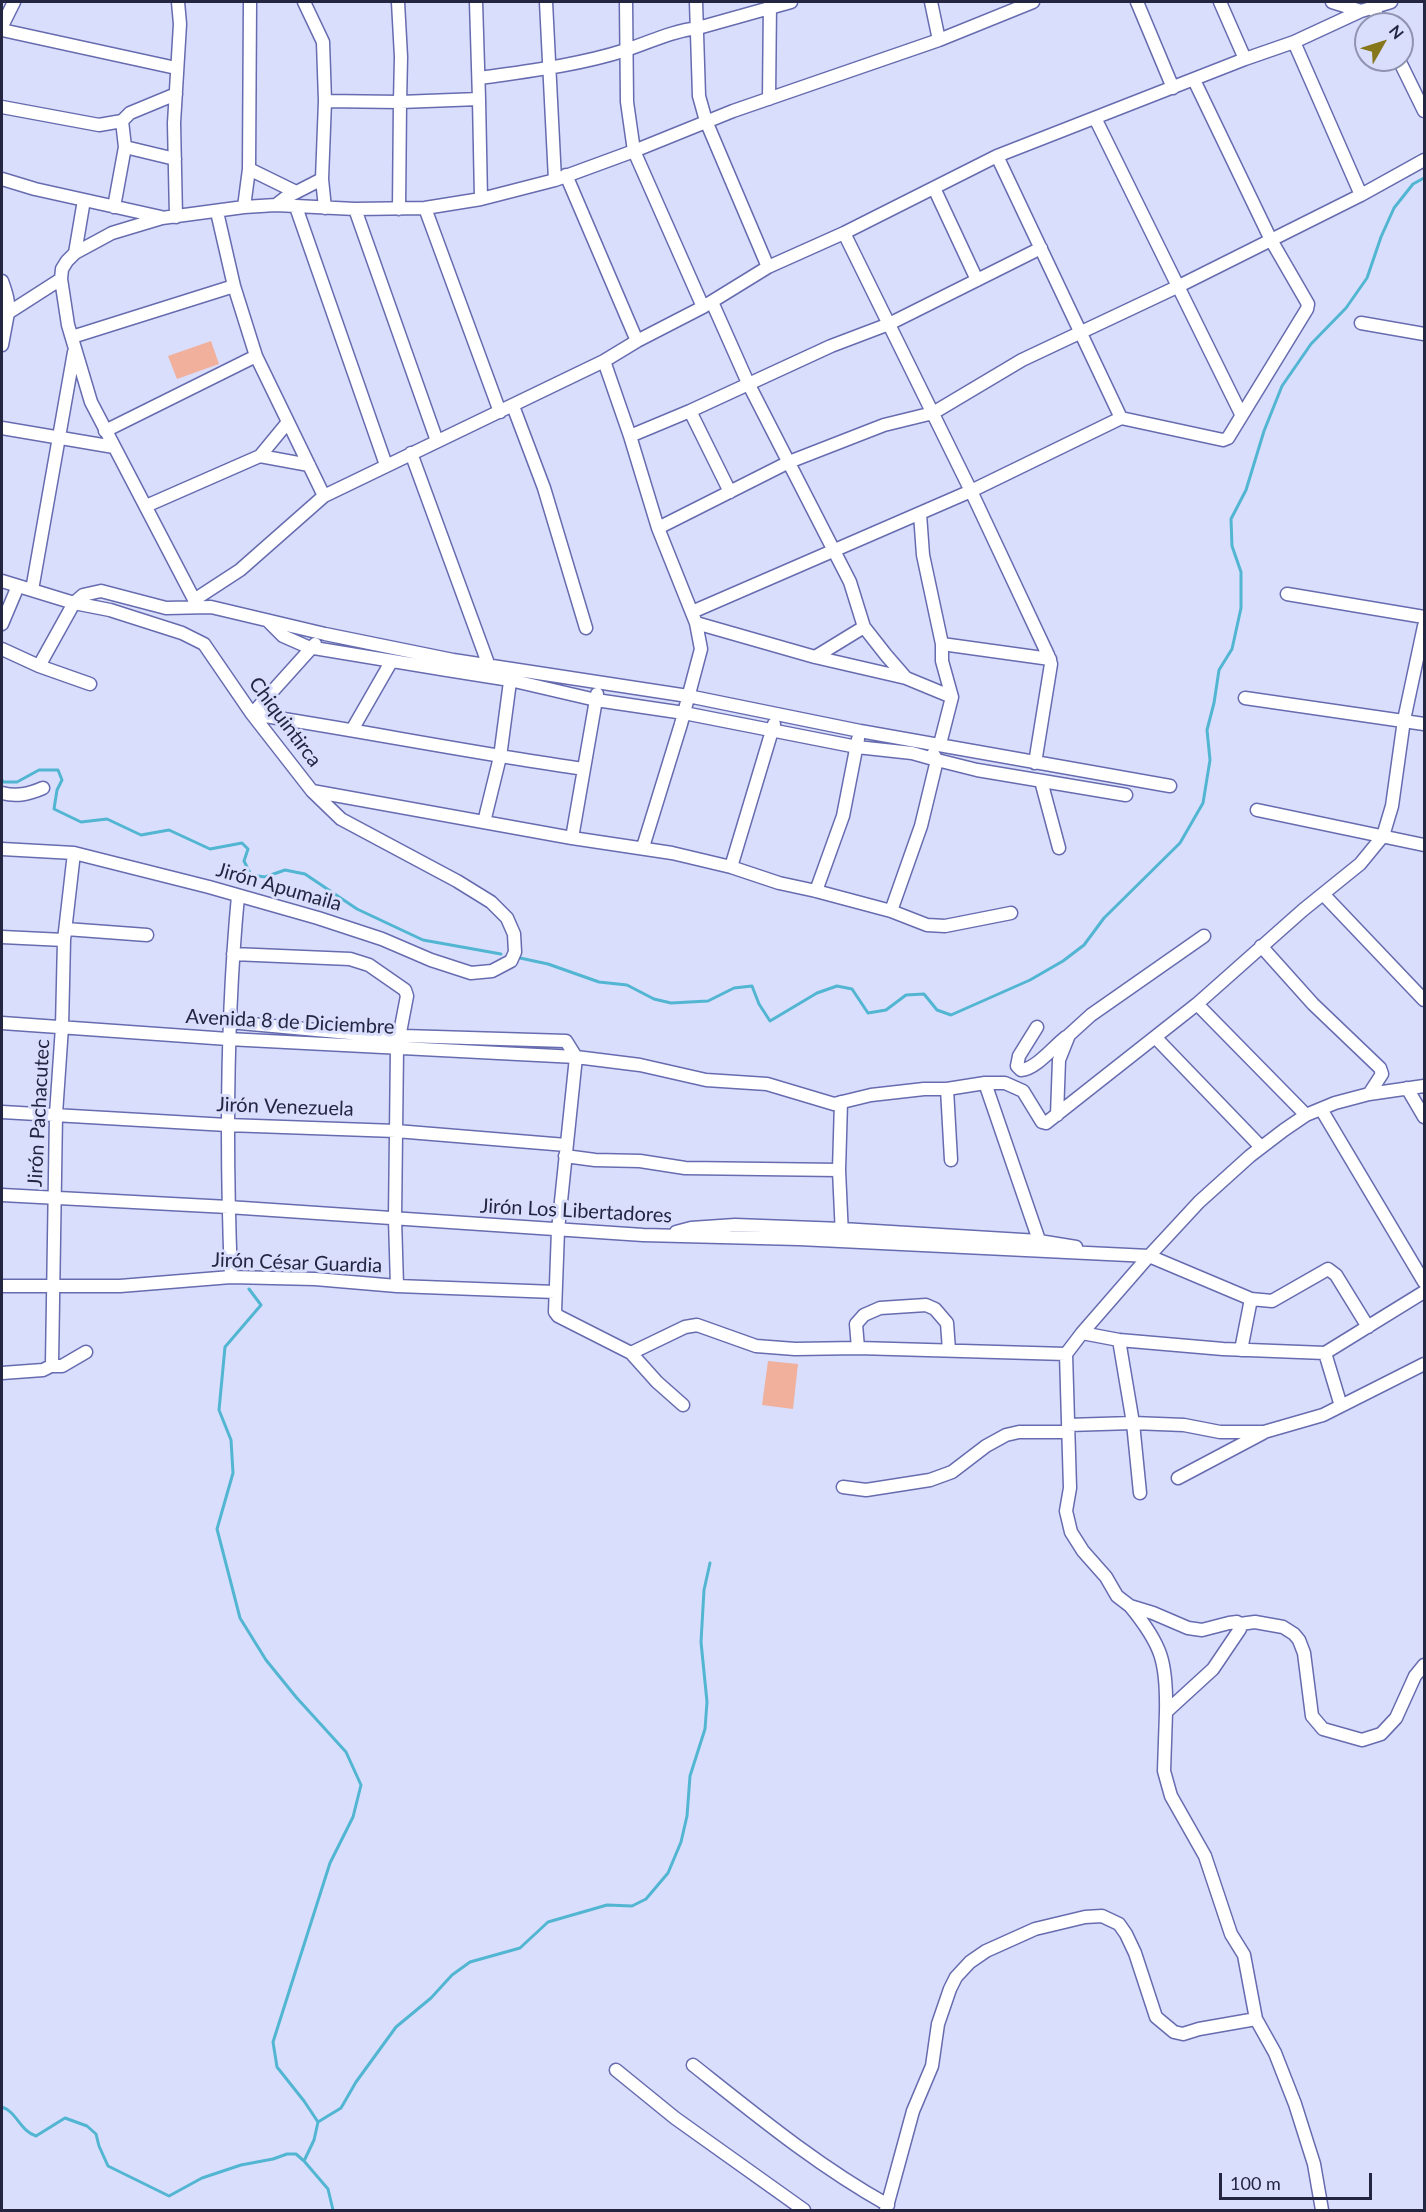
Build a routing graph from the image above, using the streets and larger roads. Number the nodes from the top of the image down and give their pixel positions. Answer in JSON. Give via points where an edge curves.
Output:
{"nodes":[{"id":1,"x":14,"y":2,"type":"edge"},
{"id":2,"x":178,"y":2,"type":"edge"},
{"id":3,"x":250,"y":2,"type":"edge"},
{"id":4,"x":304,"y":2,"type":"edge"},
{"id":5,"x":398,"y":2,"type":"edge"},
{"id":6,"x":476,"y":2,"type":"edge"},
{"id":7,"x":546,"y":2,"type":"edge"},
{"id":8,"x":626,"y":2,"type":"edge"},
{"id":9,"x":696,"y":2,"type":"edge"},
{"id":10,"x":791,"y":2,"type":"edge"},
{"id":11,"x":931,"y":2,"type":"edge"},
{"id":12,"x":1033,"y":2,"type":"edge"},
{"id":13,"x":1137,"y":2,"type":"edge"},
{"id":14,"x":1220,"y":2,"type":"edge"},
{"id":15,"x":1332,"y":2,"type":"edge"},
{"id":16,"x":1391,"y":2,"type":"edge"},
{"id":17,"x":770,"y":4,"type":"edge"},
{"id":18,"x":1374,"y":8,"type":"junction"},
{"id":19,"x":1361,"y":11,"type":"junction"},
{"id":20,"x":1376,"y":12,"type":"edge"},
{"id":21,"x":2,"y":26,"type":"edge"},
{"id":22,"x":698,"y":28,"type":"junction"},
{"id":23,"x":2,"y":30,"type":"edge"},
{"id":24,"x":939,"y":40,"type":"junction"},
{"id":25,"x":1294,"y":42,"type":"junction"},
{"id":26,"x":626,"y":50,"type":"junction"},
{"id":27,"x":1245,"y":59,"type":"junction"},
{"id":28,"x":176,"y":68,"type":"junction"},
{"id":29,"x":548,"y":69,"type":"junction"},
{"id":30,"x":1405,"y":72,"type":"edge"},
{"id":31,"x":480,"y":78,"type":"junction"},
{"id":32,"x":1194,"y":80,"type":"junction"},
{"id":33,"x":1173,"y":88,"type":"junction"},
{"id":34,"x":176,"y":94,"type":"junction"},
{"id":35,"x":479,"y":99,"type":"junction"},
{"id":36,"x":769,"y":99,"type":"junction"},
{"id":37,"x":325,"y":101,"type":"junction"},
{"id":38,"x":400,"y":102,"type":"junction"},
{"id":39,"x":2,"y":107,"type":"edge"},
{"id":40,"x":1425,"y":111,"type":"edge"},
{"id":41,"x":1095,"y":118,"type":"junction"},
{"id":42,"x":706,"y":121,"type":"junction"},
{"id":43,"x":122,"y":122,"type":"junction"},
{"id":44,"x":125,"y":147,"type":"junction"},
{"id":45,"x":634,"y":151,"type":"junction"},
{"id":46,"x":997,"y":156,"type":"junction"},
{"id":47,"x":175,"y":159,"type":"junction"},
{"id":48,"x":1425,"y":160,"type":"edge"},
{"id":49,"x":249,"y":169,"type":"junction"},
{"id":50,"x":560,"y":177,"type":"junction"},
{"id":51,"x":2,"y":179,"type":"edge"},
{"id":52,"x":322,"y":179,"type":"junction"},
{"id":53,"x":934,"y":188,"type":"junction"},
{"id":54,"x":296,"y":192,"type":"junction"},
{"id":55,"x":1362,"y":195,"type":"junction"},
{"id":56,"x":481,"y":199,"type":"junction"},
{"id":57,"x":84,"y":200,"type":"junction"},
{"id":58,"x":276,"y":205,"type":"junction"},
{"id":59,"x":114,"y":207,"type":"junction"},
{"id":60,"x":244,"y":207,"type":"junction"},
{"id":61,"x":296,"y":207,"type":"junction"},
{"id":62,"x":325,"y":208,"type":"junction"},
{"id":63,"x":399,"y":208,"type":"junction"},
{"id":64,"x":425,"y":208,"type":"junction"},
{"id":65,"x":355,"y":209,"type":"junction"},
{"id":66,"x":217,"y":212,"type":"junction"},
{"id":67,"x":176,"y":217,"type":"junction"},
{"id":68,"x":162,"y":218,"type":"junction"},
{"id":69,"x":844,"y":233,"type":"junction"},
{"id":70,"x":1270,"y":240,"type":"junction"},
{"id":71,"x":1041,"y":248,"type":"junction"},
{"id":72,"x":75,"y":253,"type":"junction"},
{"id":73,"x":768,"y":267,"type":"junction"},
{"id":74,"x":61,"y":279,"type":"junction"},
{"id":75,"x":977,"y":280,"type":"junction"},
{"id":76,"x":2,"y":281,"type":"edge"},
{"id":77,"x":234,"y":286,"type":"junction"},
{"id":78,"x":1179,"y":286,"type":"junction"},
{"id":79,"x":708,"y":305,"type":"junction"},
{"id":80,"x":4,"y":317,"type":"edge"},
{"id":81,"x":1361,"y":323,"type":"dead end"},
{"id":82,"x":889,"y":324,"type":"junction"},
{"id":83,"x":1080,"y":331,"type":"junction"},
{"id":84,"x":1425,"y":334,"type":"edge"},
{"id":85,"x":637,"y":341,"type":"junction"},
{"id":86,"x":74,"y":342,"type":"junction"},
{"id":87,"x":2,"y":345,"type":"edge"},
{"id":88,"x":256,"y":356,"type":"junction"},
{"id":89,"x":604,"y":361,"type":"junction"},
{"id":90,"x":748,"y":383,"type":"junction"},
{"id":91,"x":513,"y":406,"type":"junction"},
{"id":92,"x":690,"y":411,"type":"junction"},
{"id":93,"x":500,"y":412,"type":"junction"},
{"id":94,"x":933,"y":413,"type":"junction"},
{"id":95,"x":1241,"y":414,"type":"junction"},
{"id":96,"x":1121,"y":418,"type":"junction"},
{"id":97,"x":288,"y":422,"type":"junction"},
{"id":98,"x":2,"y":428,"type":"edge"},
{"id":99,"x":105,"y":430,"type":"junction"},
{"id":100,"x":630,"y":436,"type":"junction"},
{"id":101,"x":59,"y":437,"type":"junction"},
{"id":102,"x":437,"y":441,"type":"junction"},
{"id":103,"x":114,"y":447,"type":"junction"},
{"id":104,"x":411,"y":453,"type":"junction"},
{"id":105,"x":260,"y":456,"type":"junction"},
{"id":106,"x":789,"y":462,"type":"junction"},
{"id":107,"x":309,"y":465,"type":"junction"},
{"id":108,"x":386,"y":465,"type":"junction"},
{"id":109,"x":971,"y":491,"type":"junction"},
{"id":110,"x":730,"y":492,"type":"junction"},
{"id":111,"x":324,"y":496,"type":"junction"},
{"id":112,"x":146,"y":506,"type":"junction"},
{"id":113,"x":920,"y":514,"type":"junction"},
{"id":114,"x":658,"y":528,"type":"junction"},
{"id":115,"x":834,"y":550,"type":"junction"},
{"id":116,"x":2,"y":581,"type":"edge"},
{"id":117,"x":18,"y":586,"type":"junction"},
{"id":118,"x":32,"y":590,"type":"junction"},
{"id":119,"x":1287,"y":594,"type":"dead end"},
{"id":120,"x":74,"y":603,"type":"junction"},
{"id":121,"x":196,"y":603,"type":"junction"},
{"id":122,"x":1425,"y":617,"type":"edge"},
{"id":123,"x":694,"y":618,"type":"junction"},
{"id":124,"x":268,"y":621,"type":"junction"},
{"id":125,"x":2,"y":624,"type":"edge"},
{"id":126,"x":1425,"y":626,"type":"edge"},
{"id":127,"x":864,"y":627,"type":"junction"},
{"id":128,"x":586,"y":628,"type":"dead end"},
{"id":129,"x":325,"y":634,"type":"junction"},
{"id":130,"x":942,"y":644,"type":"junction"},
{"id":131,"x":311,"y":648,"type":"junction"},
{"id":132,"x":2,"y":649,"type":"edge"},
{"id":133,"x":814,"y":657,"type":"junction"},
{"id":134,"x":1050,"y":659,"type":"junction"},
{"id":135,"x":391,"y":662,"type":"junction"},
{"id":136,"x":450,"y":665,"type":"junction"},
{"id":137,"x":39,"y":666,"type":"junction"},
{"id":138,"x":489,"y":666,"type":"junction"},
{"id":139,"x":511,"y":675,"type":"junction"},
{"id":140,"x":906,"y":678,"type":"junction"},
{"id":141,"x":599,"y":682,"type":"junction"},
{"id":142,"x":90,"y":684,"type":"dead end"},
{"id":143,"x":688,"y":696,"type":"junction"},
{"id":144,"x":952,"y":697,"type":"junction"},
{"id":145,"x":1245,"y":698,"type":"dead end"},
{"id":146,"x":596,"y":700,"type":"junction"},
{"id":147,"x":684,"y":713,"type":"junction"},
{"id":148,"x":252,"y":714,"type":"junction"},
{"id":149,"x":777,"y":714,"type":"junction"},
{"id":150,"x":1404,"y":720,"type":"junction"},
{"id":151,"x":1425,"y":724,"type":"edge"},
{"id":152,"x":352,"y":729,"type":"junction"},
{"id":153,"x":773,"y":729,"type":"junction"},
{"id":154,"x":860,"y":731,"type":"junction"},
{"id":155,"x":923,"y":741,"type":"junction"},
{"id":156,"x":940,"y":744,"type":"junction"},
{"id":157,"x":857,"y":747,"type":"junction"},
{"id":158,"x":500,"y":757,"type":"junction"},
{"id":159,"x":938,"y":760,"type":"junction"},
{"id":160,"x":1035,"y":763,"type":"junction"},
{"id":161,"x":584,"y":769,"type":"junction"},
{"id":162,"x":1041,"y":781,"type":"junction"},
{"id":163,"x":1170,"y":786,"type":"dead end"},
{"id":164,"x":43,"y":788,"type":"dead end"},
{"id":165,"x":312,"y":790,"type":"junction"},
{"id":166,"x":2,"y":793,"type":"edge"},
{"id":167,"x":1126,"y":795,"type":"dead end"},
{"id":168,"x":1257,"y":810,"type":"dead end"},
{"id":169,"x":484,"y":822,"type":"junction"},
{"id":170,"x":1383,"y":836,"type":"junction"},
{"id":171,"x":572,"y":838,"type":"junction"},
{"id":172,"x":1425,"y":845,"type":"edge"},
{"id":173,"x":643,"y":847,"type":"junction"},
{"id":174,"x":1059,"y":848,"type":"dead end"},
{"id":175,"x":2,"y":849,"type":"edge"},
{"id":176,"x":74,"y":853,"type":"junction"},
{"id":177,"x":731,"y":867,"type":"junction"},
{"id":178,"x":816,"y":891,"type":"junction"},
{"id":179,"x":1323,"y":894,"type":"junction"},
{"id":180,"x":238,"y":896,"type":"junction"},
{"id":181,"x":891,"y":911,"type":"junction"},
{"id":182,"x":1011,"y":913,"type":"dead end"},
{"id":183,"x":514,"y":934,"type":"joint"},
{"id":184,"x":65,"y":935,"type":"junction"},
{"id":185,"x":147,"y":935,"type":"dead end"},
{"id":186,"x":1204,"y":936,"type":"dead end"},
{"id":187,"x":2,"y":937,"type":"edge"},
{"id":188,"x":1261,"y":946,"type":"junction"},
{"id":189,"x":233,"y":954,"type":"junction"},
{"id":190,"x":1425,"y":1000,"type":"edge"},
{"id":191,"x":1197,"y":1004,"type":"junction"},
{"id":192,"x":229,"y":1022,"type":"junction"},
{"id":193,"x":2,"y":1023,"type":"edge"},
{"id":194,"x":62,"y":1027,"type":"junction"},
{"id":195,"x":1037,"y":1027,"type":"dead end"},
{"id":196,"x":399,"y":1034,"type":"junction"},
{"id":197,"x":1069,"y":1035,"type":"junction"},
{"id":198,"x":1155,"y":1037,"type":"junction"},
{"id":199,"x":228,"y":1039,"type":"junction"},
{"id":200,"x":397,"y":1048,"type":"junction"},
{"id":201,"x":576,"y":1058,"type":"junction"},
{"id":202,"x":985,"y":1083,"type":"junction"},
{"id":203,"x":1425,"y":1086,"type":"edge"},
{"id":204,"x":1407,"y":1088,"type":"junction"},
{"id":205,"x":947,"y":1089,"type":"junction"},
{"id":206,"x":1369,"y":1094,"type":"junction"},
{"id":207,"x":841,"y":1102,"type":"junction"},
{"id":208,"x":1321,"y":1109,"type":"junction"},
{"id":209,"x":2,"y":1112,"type":"edge"},
{"id":210,"x":56,"y":1114,"type":"junction"},
{"id":211,"x":1057,"y":1115,"type":"junction"},
{"id":212,"x":1306,"y":1115,"type":"junction"},
{"id":213,"x":1425,"y":1117,"type":"edge"},
{"id":214,"x":226,"y":1125,"type":"junction"},
{"id":215,"x":396,"y":1131,"type":"junction"},
{"id":216,"x":1262,"y":1147,"type":"junction"},
{"id":217,"x":566,"y":1151,"type":"junction"},
{"id":218,"x":951,"y":1160,"type":"dead end"},
{"id":219,"x":839,"y":1170,"type":"junction"},
{"id":220,"x":2,"y":1195,"type":"edge"},
{"id":221,"x":54,"y":1196,"type":"junction"},
{"id":222,"x":228,"y":1207,"type":"junction"},
{"id":223,"x":395,"y":1219,"type":"junction"},
{"id":224,"x":558,"y":1230,"type":"junction"},
{"id":225,"x":842,"y":1235,"type":"junction"},
{"id":226,"x":1041,"y":1246,"type":"junction"},
{"id":227,"x":1149,"y":1256,"type":"junction"},
{"id":228,"x":231,"y":1277,"type":"junction"},
{"id":229,"x":1425,"y":1282,"type":"edge"},
{"id":230,"x":2,"y":1286,"type":"edge"},
{"id":231,"x":397,"y":1286,"type":"junction"},
{"id":232,"x":53,"y":1287,"type":"junction"},
{"id":233,"x":555,"y":1292,"type":"junction"},
{"id":234,"x":1425,"y":1292,"type":"edge"},
{"id":235,"x":1251,"y":1299,"type":"junction"},
{"id":236,"x":1368,"y":1327,"type":"junction"},
{"id":237,"x":1082,"y":1333,"type":"junction"},
{"id":238,"x":1119,"y":1340,"type":"junction"},
{"id":239,"x":858,"y":1348,"type":"junction"},
{"id":240,"x":948,"y":1350,"type":"junction"},
{"id":241,"x":1240,"y":1350,"type":"junction"},
{"id":242,"x":86,"y":1352,"type":"dead end"},
{"id":243,"x":631,"y":1353,"type":"junction"},
{"id":244,"x":1326,"y":1353,"type":"junction"},
{"id":245,"x":1066,"y":1354,"type":"junction"},
{"id":246,"x":1425,"y":1364,"type":"edge"},
{"id":247,"x":47,"y":1368,"type":"junction"},
{"id":248,"x":2,"y":1373,"type":"edge"},
{"id":249,"x":683,"y":1405,"type":"dead end"},
{"id":250,"x":1341,"y":1406,"type":"junction"},
{"id":251,"x":1133,"y":1423,"type":"junction"},
{"id":252,"x":1068,"y":1429,"type":"junction"},
{"id":253,"x":1264,"y":1432,"type":"junction"},
{"id":254,"x":1178,"y":1478,"type":"dead end"},
{"id":255,"x":843,"y":1487,"type":"dead end"},
{"id":256,"x":1140,"y":1493,"type":"dead end"},
{"id":257,"x":1130,"y":1606,"type":"junction"},
{"id":258,"x":1240,"y":1624,"type":"junction"},
{"id":259,"x":1425,"y":1665,"type":"edge"},
{"id":260,"x":1166,"y":1712,"type":"junction"},
{"id":261,"x":1256,"y":2019,"type":"junction"},
{"id":262,"x":693,"y":2065,"type":"dead end"},
{"id":263,"x":616,"y":2070,"type":"dead end"},
{"id":264,"x":887,"y":2208,"type":"edge"},
{"id":265,"x":804,"y":2211,"type":"edge"},
{"id":266,"x":1323,"y":2211,"type":"edge"}],
"edges":[{"from":1,"to":21,"type":"street"},
{"from":2,"to":28,"type":"street"},
{"from":3,"to":49,"type":"street"},
{"from":4,"to":37,"type":"street","via":[[323,42]]},
{"from":5,"to":38,"type":"street"},
{"from":6,"to":31,"type":"street"},
{"from":7,"to":29,"type":"street"},
{"from":8,"to":26,"type":"street"},
{"from":9,"to":22,"type":"street"},
{"from":10,"to":17,"type":"street"},
{"from":11,"to":24,"type":"street"},
{"from":12,"to":24,"type":"street"},
{"from":13,"to":33,"type":"street"},
{"from":14,"to":27,"type":"street"},
{"from":15,"to":19,"type":"street"},
{"from":16,"to":18,"type":"street"},
{"from":17,"to":22,"type":"street"},
{"from":17,"to":36,"type":"street"},
{"from":18,"to":19,"type":"street"},
{"from":18,"to":20,"type":"street"},
{"from":19,"to":25,"type":"street"},
{"from":22,"to":26,"type":"street"},
{"from":22,"to":42,"type":"street","via":[[699,96]]},
{"from":23,"to":28,"type":"street"},
{"from":24,"to":36,"type":"street"},
{"from":25,"to":27,"type":"street"},
{"from":25,"to":55,"type":"street"},
{"from":26,"to":29,"type":"street"},
{"from":26,"to":45,"type":"street","via":[[627,102]]},
{"from":27,"to":32,"type":"street"},
{"from":28,"to":34,"type":"street"},
{"from":29,"to":31,"type":"street"},
{"from":29,"to":50,"type":"street"},
{"from":30,"to":40,"type":"street"},
{"from":31,"to":35,"type":"street"},
{"from":32,"to":33,"type":"street"},
{"from":32,"to":70,"type":"street"},
{"from":33,"to":41,"type":"street"},
{"from":34,"to":43,"type":"street","via":[[130,113]]},
{"from":34,"to":47,"type":"street"},
{"from":35,"to":38,"type":"street"},
{"from":35,"to":56,"type":"street"},
{"from":36,"to":42,"type":"street"},
{"from":37,"to":38,"type":"street"},
{"from":37,"to":52,"type":"street"},
{"from":38,"to":63,"type":"street"},
{"from":39,"to":43,"type":"street","via":[[99,125]]},
{"from":41,"to":46,"type":"street"},
{"from":41,"to":78,"type":"street"},
{"from":42,"to":45,"type":"street"},
{"from":42,"to":73,"type":"street"},
{"from":43,"to":44,"type":"street"},
{"from":44,"to":47,"type":"street"},
{"from":44,"to":59,"type":"street"},
{"from":45,"to":50,"type":"street"},
{"from":45,"to":79,"type":"street"},
{"from":46,"to":53,"type":"street"},
{"from":46,"to":71,"type":"street"},
{"from":47,"to":67,"type":"street"},
{"from":48,"to":55,"type":"street"},
{"from":49,"to":54,"type":"street"},
{"from":49,"to":60,"type":"street"},
{"from":50,"to":56,"type":"street"},
{"from":50,"to":85,"type":"street"},
{"from":51,"to":57,"type":"street"},
{"from":52,"to":54,"type":"street"},
{"from":52,"to":62,"type":"street"},
{"from":53,"to":69,"type":"street"},
{"from":53,"to":75,"type":"street"},
{"from":54,"to":58,"type":"street"},
{"from":55,"to":70,"type":"street"},
{"from":56,"to":64,"type":"street"},
{"from":57,"to":59,"type":"street"},
{"from":57,"to":72,"type":"street"},
{"from":58,"to":60,"type":"street"},
{"from":58,"to":61,"type":"street"},
{"from":59,"to":68,"type":"street"},
{"from":60,"to":66,"type":"street"},
{"from":61,"to":62,"type":"street"},
{"from":61,"to":108,"type":"street"},
{"from":62,"to":65,"type":"street"},
{"from":63,"to":64,"type":"street"},
{"from":63,"to":65,"type":"street"},
{"from":64,"to":93,"type":"street"},
{"from":65,"to":102,"type":"street"},
{"from":66,"to":67,"type":"street"},
{"from":66,"to":77,"type":"street"},
{"from":67,"to":68,"type":"street"},
{"from":68,"to":72,"type":"street","via":[[112,233]]},
{"from":69,"to":73,"type":"street"},
{"from":69,"to":82,"type":"street"},
{"from":70,"to":78,"type":"street"},
{"from":70,"to":95,"type":"street","via":[[1308,304]]},
{"from":71,"to":75,"type":"street"},
{"from":71,"to":83,"type":"street"},
{"from":72,"to":74,"type":"street","via":[[67,261]]},
{"from":73,"to":79,"type":"street"},
{"from":74,"to":80,"type":"street"},
{"from":74,"to":86,"type":"street"},
{"from":75,"to":82,"type":"street"},
{"from":76,"to":80,"type":"street","via":[[7,296]]},
{"from":77,"to":86,"type":"street"},
{"from":77,"to":88,"type":"street"},
{"from":78,"to":83,"type":"street"},
{"from":78,"to":95,"type":"street"},
{"from":79,"to":85,"type":"street"},
{"from":79,"to":90,"type":"street"},
{"from":80,"to":87,"type":"street"},
{"from":81,"to":84,"type":"street"},
{"from":82,"to":90,"type":"street"},
{"from":82,"to":94,"type":"street"},
{"from":83,"to":94,"type":"street"},
{"from":83,"to":96,"type":"street"},
{"from":85,"to":89,"type":"street"},
{"from":86,"to":99,"type":"street","via":[[91,402]]},
{"from":86,"to":101,"type":"street"},
{"from":88,"to":97,"type":"street"},
{"from":88,"to":99,"type":"street"},
{"from":89,"to":91,"type":"street"},
{"from":89,"to":100,"type":"street"},
{"from":90,"to":92,"type":"street"},
{"from":90,"to":106,"type":"street"},
{"from":91,"to":93,"type":"street"},
{"from":91,"to":128,"type":"street","via":[[544,488]]},
{"from":92,"to":100,"type":"street"},
{"from":92,"to":110,"type":"street"},
{"from":93,"to":102,"type":"street"},
{"from":94,"to":106,"type":"street","via":[[884,424]]},
{"from":94,"to":109,"type":"street"},
{"from":95,"to":96,"type":"street","via":[[1225,440]]},
{"from":96,"to":109,"type":"street"},
{"from":97,"to":105,"type":"street"},
{"from":97,"to":107,"type":"street"},
{"from":98,"to":101,"type":"street"},
{"from":99,"to":103,"type":"street"},
{"from":100,"to":114,"type":"street"},
{"from":101,"to":103,"type":"street"},
{"from":101,"to":118,"type":"street"},
{"from":102,"to":104,"type":"street"},
{"from":103,"to":112,"type":"street"},
{"from":104,"to":108,"type":"street"},
{"from":104,"to":138,"type":"street"},
{"from":105,"to":107,"type":"street"},
{"from":105,"to":112,"type":"street"},
{"from":106,"to":110,"type":"street"},
{"from":106,"to":115,"type":"street"},
{"from":107,"to":111,"type":"street"},
{"from":108,"to":111,"type":"street"},
{"from":109,"to":113,"type":"street"},
{"from":109,"to":134,"type":"street"},
{"from":110,"to":114,"type":"street"},
{"from":111,"to":121,"type":"street"},
{"from":112,"to":121,"type":"street"},
{"from":113,"to":115,"type":"street"},
{"from":113,"to":130,"type":"street","via":[[923,555]]},
{"from":114,"to":123,"type":"street"},
{"from":115,"to":123,"type":"street"},
{"from":115,"to":127,"type":"street","via":[[850,582]]},
{"from":116,"to":117,"type":"street","name":"Chiquintirca"},
{"from":117,"to":118,"type":"street","name":"Chiquintirca"},
{"from":117,"to":125,"type":"street"},
{"from":118,"to":120,"type":"street","name":"Chiquintirca"},
{"from":119,"to":122,"type":"street"},
{"from":120,"to":121,"type":"street","via":[[83,595],[101,591],[166,608]]},
{"from":120,"to":137,"type":"street"},
{"from":120,"to":148,"type":"street","name":"Chiquintirca","via":[[110,610],[204,644]]},
{"from":121,"to":124,"type":"street"},
{"from":123,"to":133,"type":"street"},
{"from":123,"to":143,"type":"street","via":[[701,649]]},
{"from":124,"to":129,"type":"street"},
{"from":124,"to":131,"type":"street","via":[[283,636]]},
{"from":126,"to":150,"type":"street"},
{"from":127,"to":133,"type":"street"},
{"from":127,"to":140,"type":"street"},
{"from":129,"to":131,"type":"street"},
{"from":129,"to":136,"type":"street"},
{"from":130,"to":134,"type":"street"},
{"from":130,"to":144,"type":"street","via":[[942,661]]},
{"from":131,"to":135,"type":"street"},
{"from":131,"to":148,"type":"street"},
{"from":132,"to":137,"type":"street"},
{"from":133,"to":140,"type":"street"},
{"from":134,"to":160,"type":"street"},
{"from":135,"to":136,"type":"street"},
{"from":135,"to":152,"type":"street"},
{"from":136,"to":138,"type":"street"},
{"from":136,"to":139,"type":"street"},
{"from":137,"to":142,"type":"street"},
{"from":138,"to":139,"type":"street"},
{"from":139,"to":141,"type":"street"},
{"from":139,"to":146,"type":"street"},
{"from":139,"to":158,"type":"street"},
{"from":140,"to":144,"type":"street"},
{"from":141,"to":143,"type":"street"},
{"from":141,"to":146,"type":"street"},
{"from":143,"to":147,"type":"street"},
{"from":143,"to":149,"type":"street"},
{"from":144,"to":156,"type":"street"},
{"from":145,"to":150,"type":"street"},
{"from":146,"to":147,"type":"street"},
{"from":146,"to":161,"type":"street"},
{"from":147,"to":153,"type":"street"},
{"from":147,"to":173,"type":"street"},
{"from":148,"to":152,"type":"street"},
{"from":148,"to":165,"type":"street","name":"Chiquintirca"},
{"from":149,"to":153,"type":"street"},
{"from":149,"to":154,"type":"street"},
{"from":150,"to":151,"type":"street"},
{"from":150,"to":170,"type":"street","via":[[1392,806]]},
{"from":152,"to":158,"type":"street"},
{"from":153,"to":157,"type":"street"},
{"from":153,"to":177,"type":"street"},
{"from":154,"to":155,"type":"street"},
{"from":154,"to":157,"type":"street"},
{"from":155,"to":156,"type":"street"},
{"from":155,"to":159,"type":"street"},
{"from":156,"to":160,"type":"street"},
{"from":157,"to":159,"type":"street"},
{"from":157,"to":178,"type":"street","via":[[843,816]]},
{"from":158,"to":161,"type":"street"},
{"from":158,"to":169,"type":"street"},
{"from":159,"to":162,"type":"street"},
{"from":159,"to":181,"type":"street","via":[[921,826]]},
{"from":160,"to":163,"type":"street"},
{"from":161,"to":171,"type":"street"},
{"from":162,"to":167,"type":"street"},
{"from":162,"to":174,"type":"street"},
{"from":164,"to":166,"type":"street","via":[[22,795]]},
{"from":165,"to":169,"type":"street"},
{"from":165,"to":183,"type":"street","name":"Chiquintirca","via":[[341,819],[491,902],[507,918]]},
{"from":168,"to":170,"type":"street"},
{"from":169,"to":171,"type":"street"},
{"from":170,"to":172,"type":"street"},
{"from":170,"to":179,"type":"street","via":[[1360,864]]},
{"from":171,"to":173,"type":"street"},
{"from":173,"to":177,"type":"street"},
{"from":175,"to":176,"type":"street","name":"Jirón Apumaila"},
{"from":176,"to":180,"type":"street","name":"Jirón Apumaila"},
{"from":176,"to":184,"type":"street","name":"Jirón Pachacutec"},
{"from":177,"to":178,"type":"street"},
{"from":178,"to":181,"type":"street"},
{"from":179,"to":188,"type":"street"},
{"from":179,"to":190,"type":"street"},
{"from":180,"to":183,"type":"street","name":"Jirón Apumaila","via":[[382,939],[471,973],[492,971],[511,961]]},
{"from":180,"to":189,"type":"street"},
{"from":181,"to":182,"type":"street","via":[[927,925],[945,926]]},
{"from":184,"to":185,"type":"street"},
{"from":184,"to":187,"type":"street"},
{"from":184,"to":194,"type":"street","name":"Jirón Pachacutec"},
{"from":186,"to":197,"type":"street","via":[[1091,1015]]},
{"from":188,"to":191,"type":"street"},
{"from":188,"to":206,"type":"street","via":[[1313,1004],[1380,1068],[1382,1074]]},
{"from":189,"to":192,"type":"street"},
{"from":189,"to":196,"type":"street","via":[[350,959],[369,965],[405,990]]},
{"from":191,"to":198,"type":"street"},
{"from":191,"to":212,"type":"street"},
{"from":192,"to":196,"type":"street"},
{"from":192,"to":199,"type":"street"},
{"from":193,"to":194,"type":"street","name":"Avenida 8 de Diciembre"},
{"from":194,"to":199,"type":"street","name":"Avenida 8 de Diciembre"},
{"from":194,"to":210,"type":"street","name":"Jirón Pachacutec"},
{"from":195,"to":197,"type":"street","via":[[1019,1056],[1017,1066],[1021,1070],[1036,1064]]},
{"from":196,"to":200,"type":"street"},
{"from":196,"to":201,"type":"street","via":[[563,1040]]},
{"from":197,"to":211,"type":"street","via":[[1059,1060]]},
{"from":198,"to":211,"type":"street"},
{"from":198,"to":216,"type":"street"},
{"from":199,"to":200,"type":"street","name":"Avenida 8 de Diciembre"},
{"from":199,"to":214,"type":"street"},
{"from":200,"to":201,"type":"street","name":"Avenida 8 de Diciembre"},
{"from":200,"to":215,"type":"street"},
{"from":201,"to":207,"type":"street","name":"Avenida 8 de Diciembre","via":[[640,1065],[706,1080],[767,1084],[834,1104]]},
{"from":201,"to":217,"type":"street"},
{"from":202,"to":205,"type":"street"},
{"from":202,"to":211,"type":"street","via":[[1005,1083],[1023,1091],[1042,1122]]},
{"from":202,"to":226,"type":"street"},
{"from":203,"to":204,"type":"street"},
{"from":204,"to":206,"type":"street"},
{"from":204,"to":213,"type":"street"},
{"from":205,"to":207,"type":"street","via":[[871,1095]]},
{"from":205,"to":218,"type":"street"},
{"from":206,"to":208,"type":"street"},
{"from":207,"to":219,"type":"street"},
{"from":208,"to":212,"type":"street"},
{"from":208,"to":229,"type":"street"},
{"from":209,"to":210,"type":"street","name":"Jirón Venezuela"},
{"from":210,"to":214,"type":"street","name":"Jirón Venezuela"},
{"from":210,"to":221,"type":"street","name":"Jirón Pachacutec"},
{"from":212,"to":216,"type":"street"},
{"from":214,"to":215,"type":"street","name":"Jirón Venezuela"},
{"from":214,"to":222,"type":"street"},
{"from":215,"to":217,"type":"street","name":"Jirón Venezuela"},
{"from":215,"to":223,"type":"street"},
{"from":216,"to":227,"type":"street","via":[[1199,1202]]},
{"from":217,"to":219,"type":"street","name":"Jirón Venezuela","via":[[595,1160],[640,1161],[684,1168]]},
{"from":217,"to":224,"type":"street"},
{"from":219,"to":225,"type":"street"},
{"from":220,"to":221,"type":"street","name":"Jirón Los Libertadores"},
{"from":221,"to":222,"type":"street","name":"Jirón Los Libertadores"},
{"from":221,"to":232,"type":"street","name":"Jirón Pachacutec"},
{"from":222,"to":223,"type":"street","name":"Jirón Los Libertadores"},
{"from":222,"to":228,"type":"street"},
{"from":223,"to":224,"type":"street","name":"Jirón Los Libertadores"},
{"from":223,"to":231,"type":"street"},
{"from":224,"to":225,"type":"street","name":"Jirón Los Libertadores","via":[[660,1236]]},
{"from":224,"to":233,"type":"street"},
{"from":225,"to":226,"type":"street","name":"Jirón Los Libertadores"},
{"from":226,"to":227,"type":"street","name":"Jirón Los Libertadores","via":[[1084,1254]]},
{"from":227,"to":235,"type":"street"},
{"from":227,"to":237,"type":"street"},
{"from":228,"to":231,"type":"street","name":"Jirón César Guardia"},
{"from":228,"to":232,"type":"street","name":"Jirón César Guardia"},
{"from":230,"to":232,"type":"street","name":"Jirón César Guardia"},
{"from":231,"to":233,"type":"street","name":"Jirón César Guardia"},
{"from":232,"to":247,"type":"street","name":"Jirón Pachacutec"},
{"from":233,"to":243,"type":"street","via":[[554,1309],[558,1316]]},
{"from":234,"to":236,"type":"street"},
{"from":235,"to":236,"type":"street","via":[[1272,1301],[1328,1269],[1336,1275]]},
{"from":235,"to":241,"type":"street"},
{"from":236,"to":244,"type":"street"},
{"from":237,"to":238,"type":"street"},
{"from":237,"to":245,"type":"street"},
{"from":238,"to":241,"type":"street"},
{"from":238,"to":251,"type":"street"},
{"from":239,"to":240,"type":"street"},
{"from":239,"to":240,"type":"street","via":[[856,1324],[864,1315],[880,1308],[926,1305],[947,1323]]},
{"from":239,"to":243,"type":"street","via":[[756,1346],[698,1325]]},
{"from":240,"to":245,"type":"street"},
{"from":241,"to":244,"type":"street"},
{"from":242,"to":247,"type":"street","via":[[62,1366]]},
{"from":243,"to":249,"type":"street"},
{"from":244,"to":250,"type":"street"},
{"from":245,"to":252,"type":"street"},
{"from":246,"to":250,"type":"street"},
{"from":247,"to":248,"type":"street"},
{"from":250,"to":253,"type":"street"},
{"from":251,"to":252,"type":"street"},
{"from":251,"to":253,"type":"street","via":[[1184,1425],[1220,1432]]},
{"from":251,"to":256,"type":"street"},
{"from":252,"to":255,"type":"street","via":[[1006,1435],[952,1472],[930,1479],[866,1490]]},
{"from":252,"to":257,"type":"street","via":[[1070,1488],[1066,1511],[1071,1532],[1117,1596]]},
{"from":253,"to":254,"type":"street"},
{"from":257,"to":258,"type":"street","via":[[1188,1628],[1202,1630]]},
{"from":257,"to":260,"type":"street","via":[[1159,1647],[1167,1689]]},
{"from":258,"to":259,"type":"street","via":[[1255,1622],[1283,1627],[1294,1634],[1304,1653],[1312,1716],[1323,1729],[1362,1740],[1381,1734],[1396,1718],[1415,1676]]},
{"from":258,"to":260,"type":"street","via":[[1213,1669]]},
{"from":260,"to":261,"type":"street","via":[[1164,1771],[1171,1796],[1205,1856],[1231,1934],[1244,1955]]},
{"from":261,"to":264,"type":"street","via":[[1183,2034],[1174,2032],[1156,2017],[1126,1934],[1119,1924],[1102,1916],[1035,1929],[986,1950],[956,1977],[950,1989],[932,2066],[913,2110]]},
{"from":261,"to":266,"type":"street","via":[[1296,2104]]},
{"from":262,"to":264,"type":"street","via":[[784,2137]]},
{"from":263,"to":265,"type":"street"}]}
